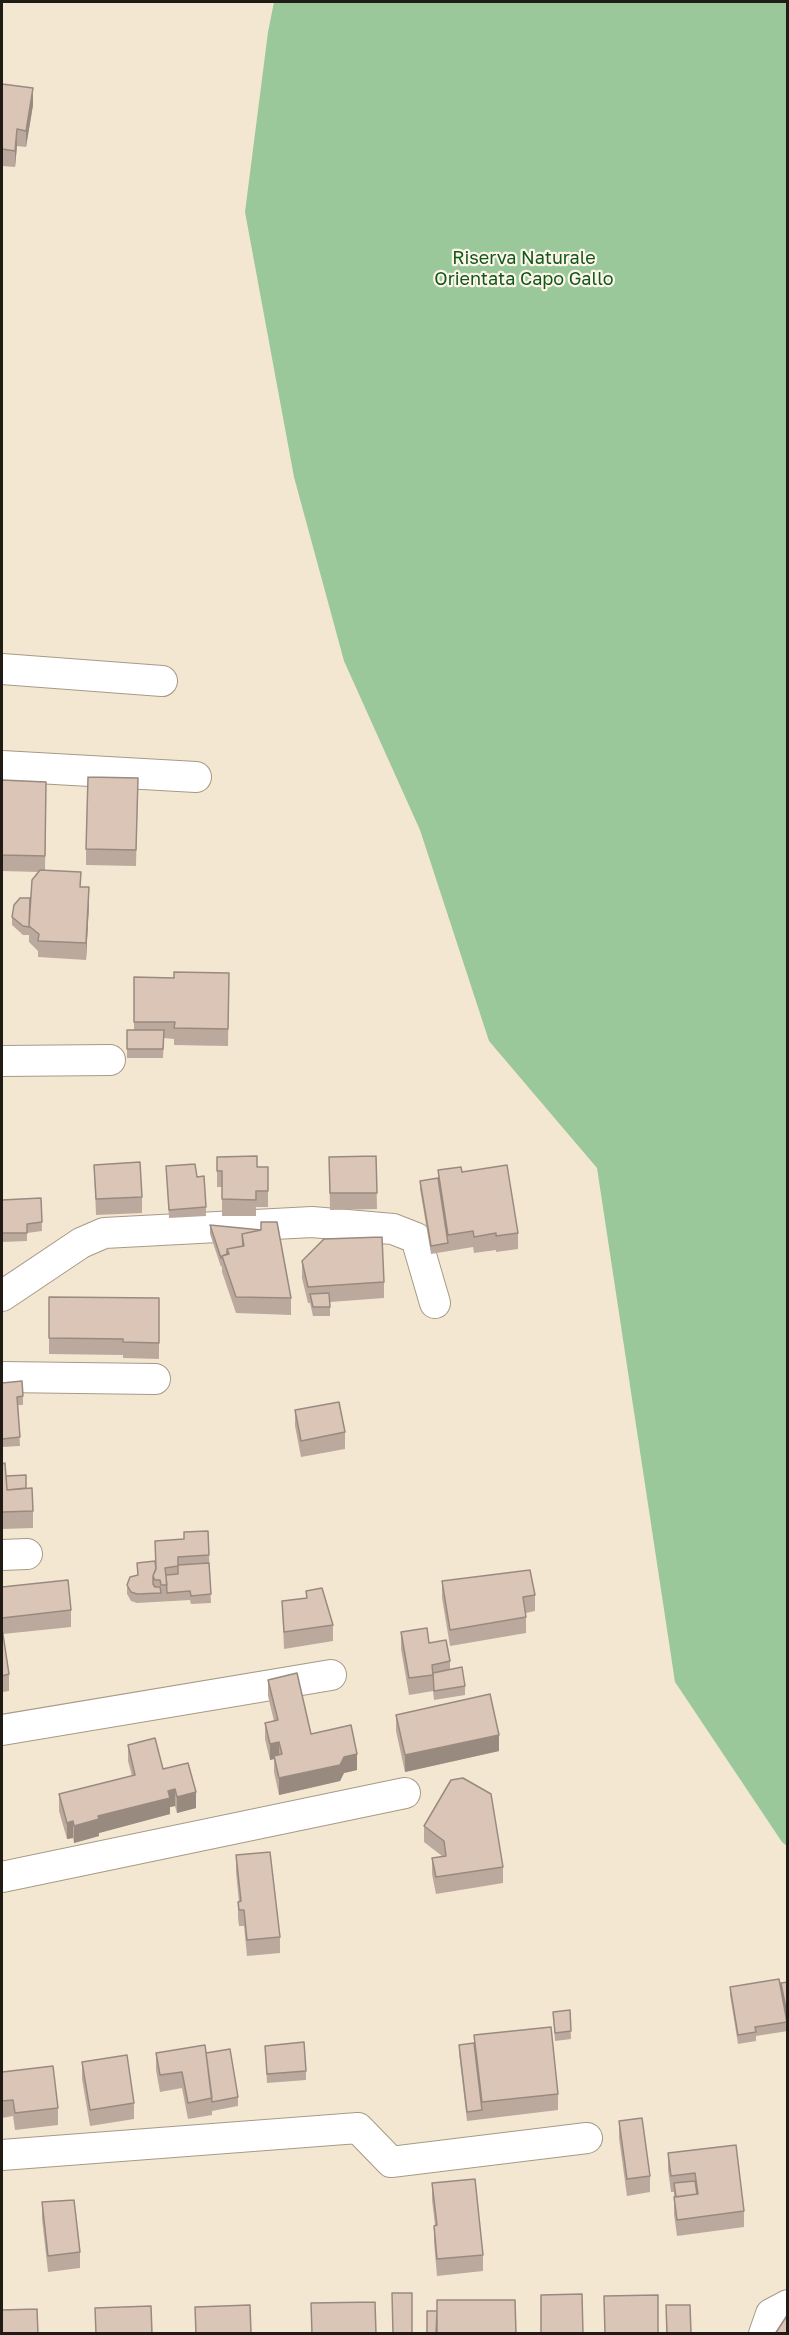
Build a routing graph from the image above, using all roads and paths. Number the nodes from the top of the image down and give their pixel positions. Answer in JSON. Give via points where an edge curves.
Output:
{"nodes":[{"id":1,"x":2,"y":669,"type":"edge"},
{"id":2,"x":162,"y":681,"type":"dead end"},
{"id":3,"x":2,"y":766,"type":"edge"},
{"id":4,"x":196,"y":777,"type":"dead end"},
{"id":5,"x":110,"y":1060,"type":"dead end"},
{"id":6,"x":2,"y":1061,"type":"edge"},
{"id":7,"x":2,"y":1296,"type":"edge"},
{"id":8,"x":435,"y":1303,"type":"dead end"},
{"id":9,"x":2,"y":1377,"type":"edge"},
{"id":10,"x":156,"y":1379,"type":"dead end"},
{"id":11,"x":331,"y":1675,"type":"dead end"},
{"id":12,"x":2,"y":1730,"type":"edge"},
{"id":13,"x":405,"y":1793,"type":"dead end"},
{"id":14,"x":2,"y":1877,"type":"edge"},
{"id":15,"x":587,"y":2138,"type":"dead end"},
{"id":16,"x":2,"y":2155,"type":"edge"},
{"id":17,"x":788,"y":2305,"type":"edge"},
{"id":18,"x":764,"y":2334,"type":"edge"}],
"edges":[{"from":1,"to":2,"type":"street"},
{"from":3,"to":4,"type":"street"},
{"from":5,"to":6,"type":"street"},
{"from":7,"to":8,"type":"street","via":[[81,1243],[104,1233],[312,1222],[393,1229],[416,1238]]},
{"from":9,"to":10,"type":"street"},
{"from":11,"to":12,"type":"street"},
{"from":13,"to":14,"type":"street"},
{"from":15,"to":16,"type":"street","via":[[391,2162],[358,2128]]},
{"from":17,"to":18,"type":"street","via":[[771,2314]]}]}
